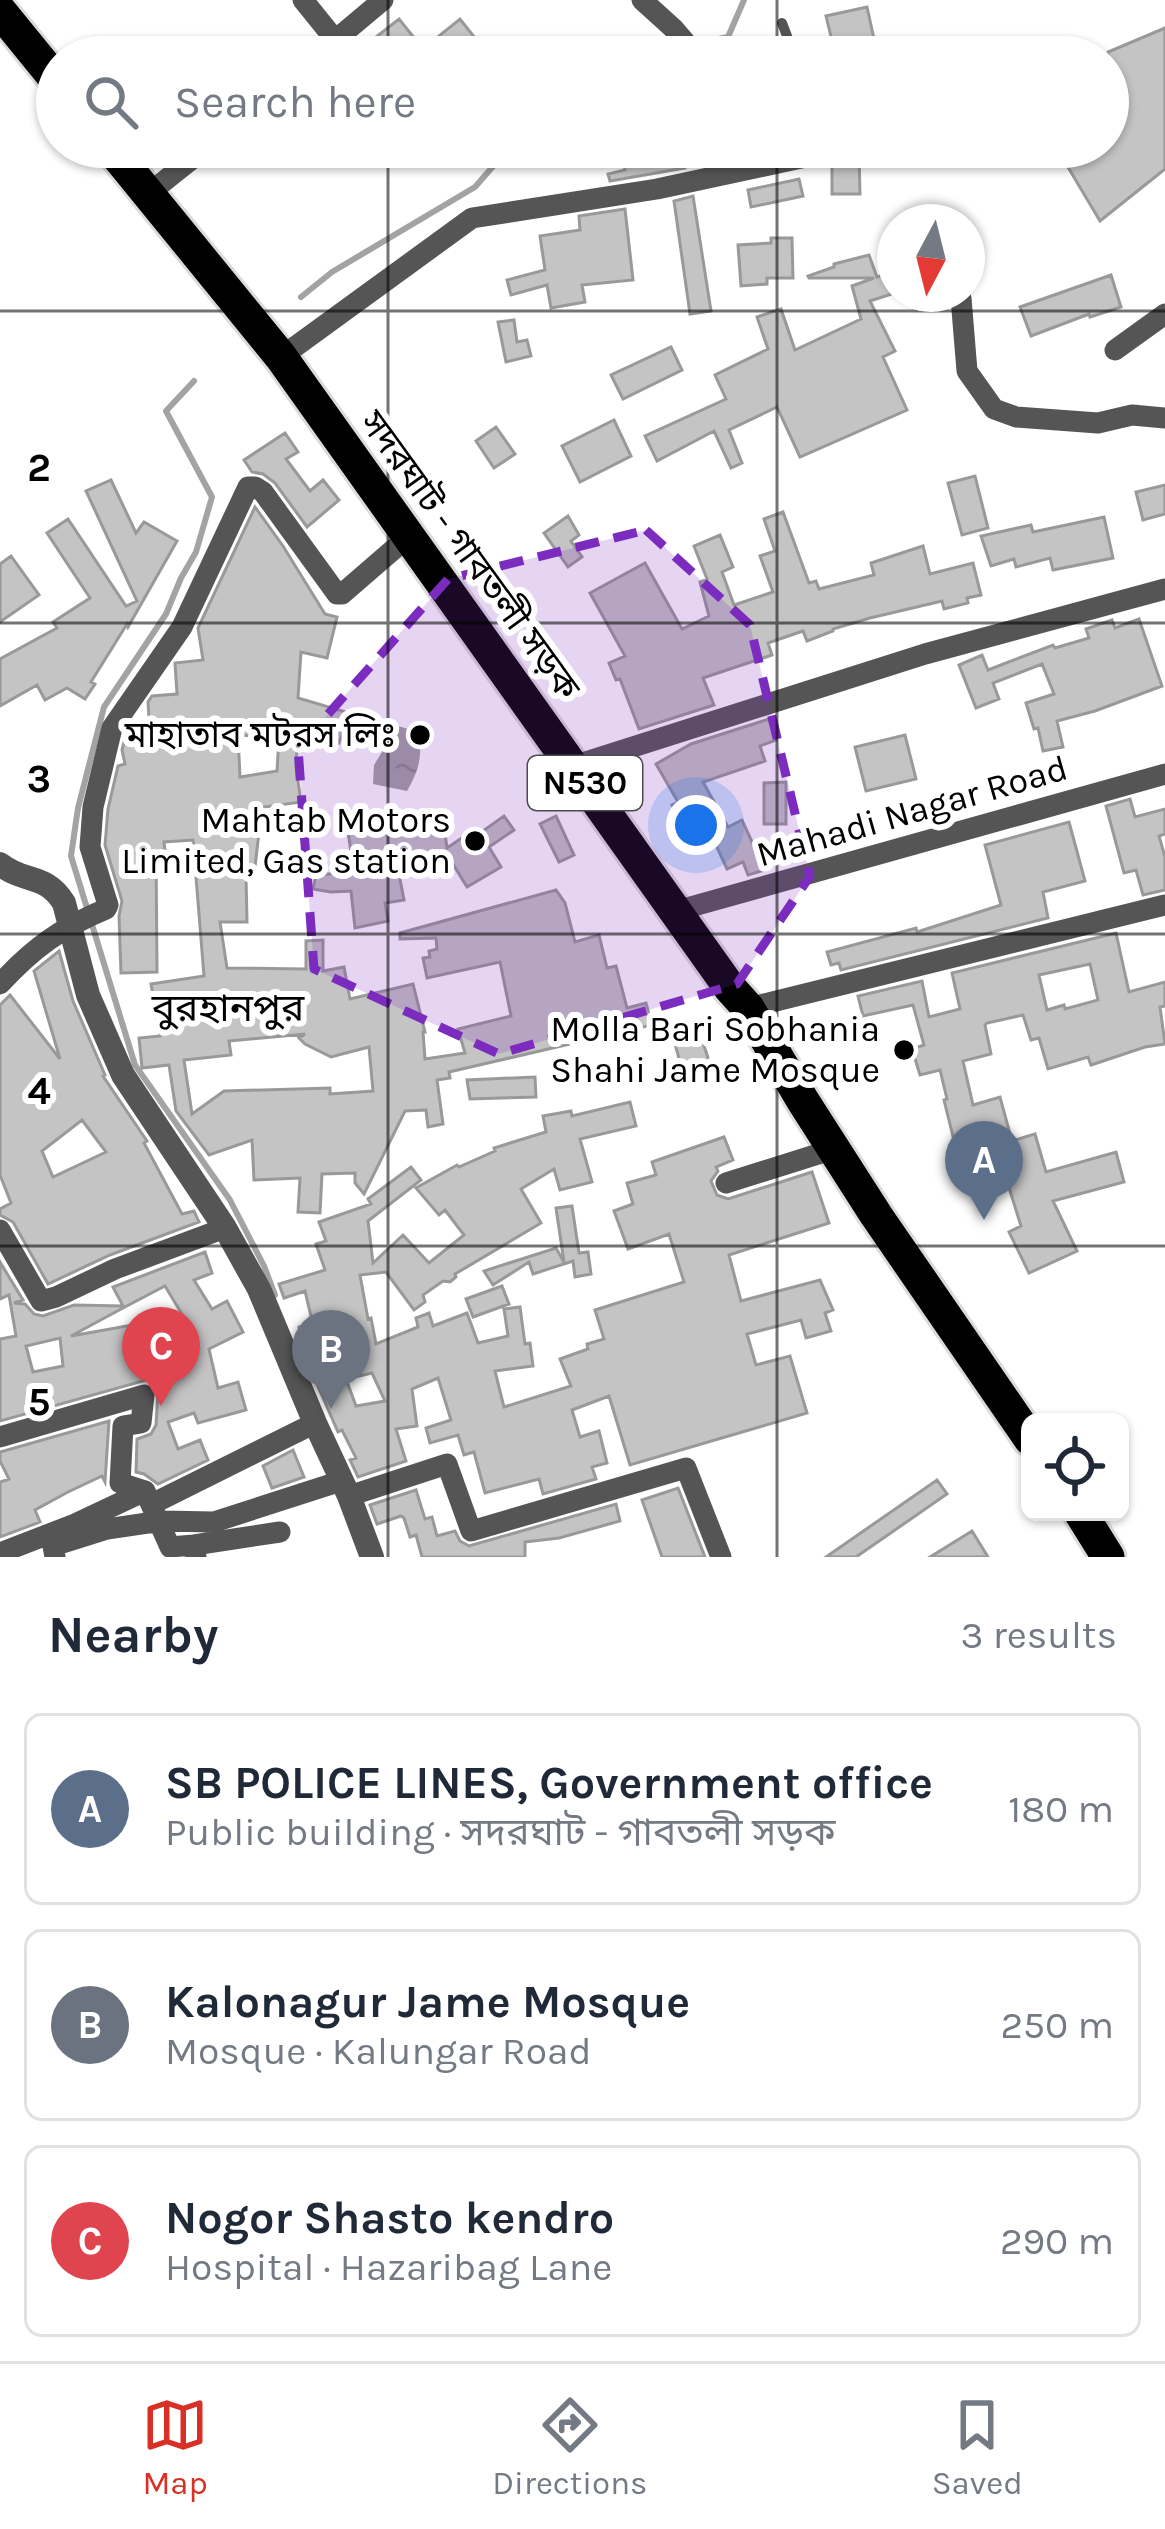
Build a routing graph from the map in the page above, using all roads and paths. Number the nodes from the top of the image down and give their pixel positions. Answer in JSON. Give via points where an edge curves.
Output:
{"nodes":[{"id":1,"x":303,"y":0,"type":"edge"},
{"id":2,"x":383,"y":0,"type":"edge"},
{"id":3,"x":642,"y":0,"type":"edge"},
{"id":4,"x":0,"y":11,"type":"edge"},
{"id":5,"x":782,"y":23,"type":"dead end"},
{"id":6,"x":332,"y":36,"type":"edge"},
{"id":7,"x":352,"y":36,"type":"edge"},
{"id":8,"x":680,"y":36,"type":"edge"},
{"id":9,"x":787,"y":36,"type":"edge"},
{"id":10,"x":36,"y":55,"type":"edge"},
{"id":11,"x":127,"y":168,"type":"edge"},
{"id":12,"x":181,"y":168,"type":"edge"},
{"id":13,"x":749,"y":168,"type":"edge"},
{"id":14,"x":148,"y":194,"type":"junction"},
{"id":15,"x":962,"y":312,"type":"edge"},
{"id":16,"x":1165,"y":314,"type":"edge"},
{"id":17,"x":1115,"y":350,"type":"dead end"},
{"id":18,"x":280,"y":357,"type":"junction"},
{"id":19,"x":1165,"y":418,"type":"edge"},
{"id":20,"x":409,"y":536,"type":"junction"},
{"id":21,"x":1165,"y":589,"type":"edge"},
{"id":22,"x":574,"y":766,"type":"junction"},
{"id":23,"x":1165,"y":774,"type":"edge"},
{"id":24,"x":0,"y":864,"type":"edge"},
{"id":25,"x":1165,"y":904,"type":"edge"},
{"id":26,"x":676,"y":911,"type":"junction"},
{"id":27,"x":83,"y":918,"type":"junction"},
{"id":28,"x":0,"y":984,"type":"edge"},
{"id":29,"x":748,"y":1008,"type":"junction"},
{"id":30,"x":834,"y":1149,"type":"junction"},
{"id":31,"x":727,"y":1184,"type":"dead end"},
{"id":32,"x":225,"y":1228,"type":"junction"},
{"id":33,"x":0,"y":1230,"type":"edge"},
{"id":34,"x":315,"y":1423,"type":"junction"},
{"id":35,"x":1021,"y":1426,"type":"edge"},
{"id":36,"x":0,"y":1437,"type":"edge"},
{"id":37,"x":345,"y":1488,"type":"junction"},
{"id":38,"x":153,"y":1505,"type":"junction"},
{"id":39,"x":1086,"y":1521,"type":"edge"},
{"id":40,"x":280,"y":1532,"type":"dead end"},
{"id":41,"x":195,"y":1551,"type":"edge"},
{"id":42,"x":0,"y":1553,"type":"edge"},
{"id":43,"x":56,"y":1557,"type":"edge"},
{"id":44,"x":372,"y":1557,"type":"edge"},
{"id":45,"x":721,"y":1557,"type":"edge"},
{"id":46,"x":1108,"y":1557,"type":"edge"}],
"edges":[{"from":1,"to":6,"type":"street"},
{"from":2,"to":7,"type":"street"},
{"from":3,"to":8,"type":"street"},
{"from":4,"to":10,"type":"highway"},
{"from":5,"to":9,"type":"lane"},
{"from":11,"to":14,"type":"highway","name":"সদরঘাট - গাবতলী সড়ক","number":"N530"},
{"from":12,"to":14,"type":"street"},
{"from":13,"to":18,"type":"street","via":[[472,218]]},
{"from":14,"to":18,"type":"highway","name":"সদরঘাট - গাবতলী সড়ক","number":"N530"},
{"from":15,"to":19,"type":"street","via":[[967,371],[994,410],[1098,423]]},
{"from":16,"to":17,"type":"street"},
{"from":18,"to":20,"type":"highway","name":"সদরঘাট - গাবতলী সড়ক","number":"N530"},
{"from":20,"to":22,"type":"highway","name":"সদরঘাট - গাবতলী সড়ক","number":"N530"},
{"from":20,"to":27,"type":"street","via":[[337,594],[262,492],[248,487],[182,627],[112,728],[91,827],[92,860],[108,905]]},
{"from":21,"to":22,"type":"street","via":[[925,654]]},
{"from":22,"to":26,"type":"highway","name":"সদরঘাট - গাবতলী সড়ক","number":"N530"},
{"from":23,"to":26,"type":"street","name":"Mahadi Nagar Road"},
{"from":24,"to":27,"type":"street","via":[[42,881]]},
{"from":25,"to":29,"type":"street"},
{"from":26,"to":29,"type":"highway","name":"সদরঘাট - গাবতলী সড়ক","number":"N530"},
{"from":27,"to":28,"type":"street"},
{"from":27,"to":32,"type":"street","via":[[88,995],[123,1075]]},
{"from":29,"to":30,"type":"highway","name":"সদরঘাট - গাবতলী সড়ক","number":"N530"},
{"from":30,"to":31,"type":"street"},
{"from":30,"to":35,"type":"highway","name":"সদরঘাট - গাবতলী সড়ক","number":"N530"},
{"from":32,"to":33,"type":"street","via":[[41,1301]]},
{"from":32,"to":34,"type":"street"},
{"from":34,"to":37,"type":"street"},
{"from":34,"to":38,"type":"street"},
{"from":36,"to":38,"type":"street","via":[[144,1395],[141,1424],[123,1426],[120,1483]]},
{"from":37,"to":38,"type":"street","via":[[214,1522]]},
{"from":37,"to":44,"type":"street"},
{"from":37,"to":45,"type":"street","via":[[447,1464],[471,1531],[686,1468]]},
{"from":38,"to":41,"type":"street","via":[[170,1546]]},
{"from":38,"to":42,"type":"street"},
{"from":38,"to":43,"type":"street","via":[[52,1546]]},
{"from":39,"to":46,"type":"highway"},
{"from":40,"to":41,"type":"street"}]}
